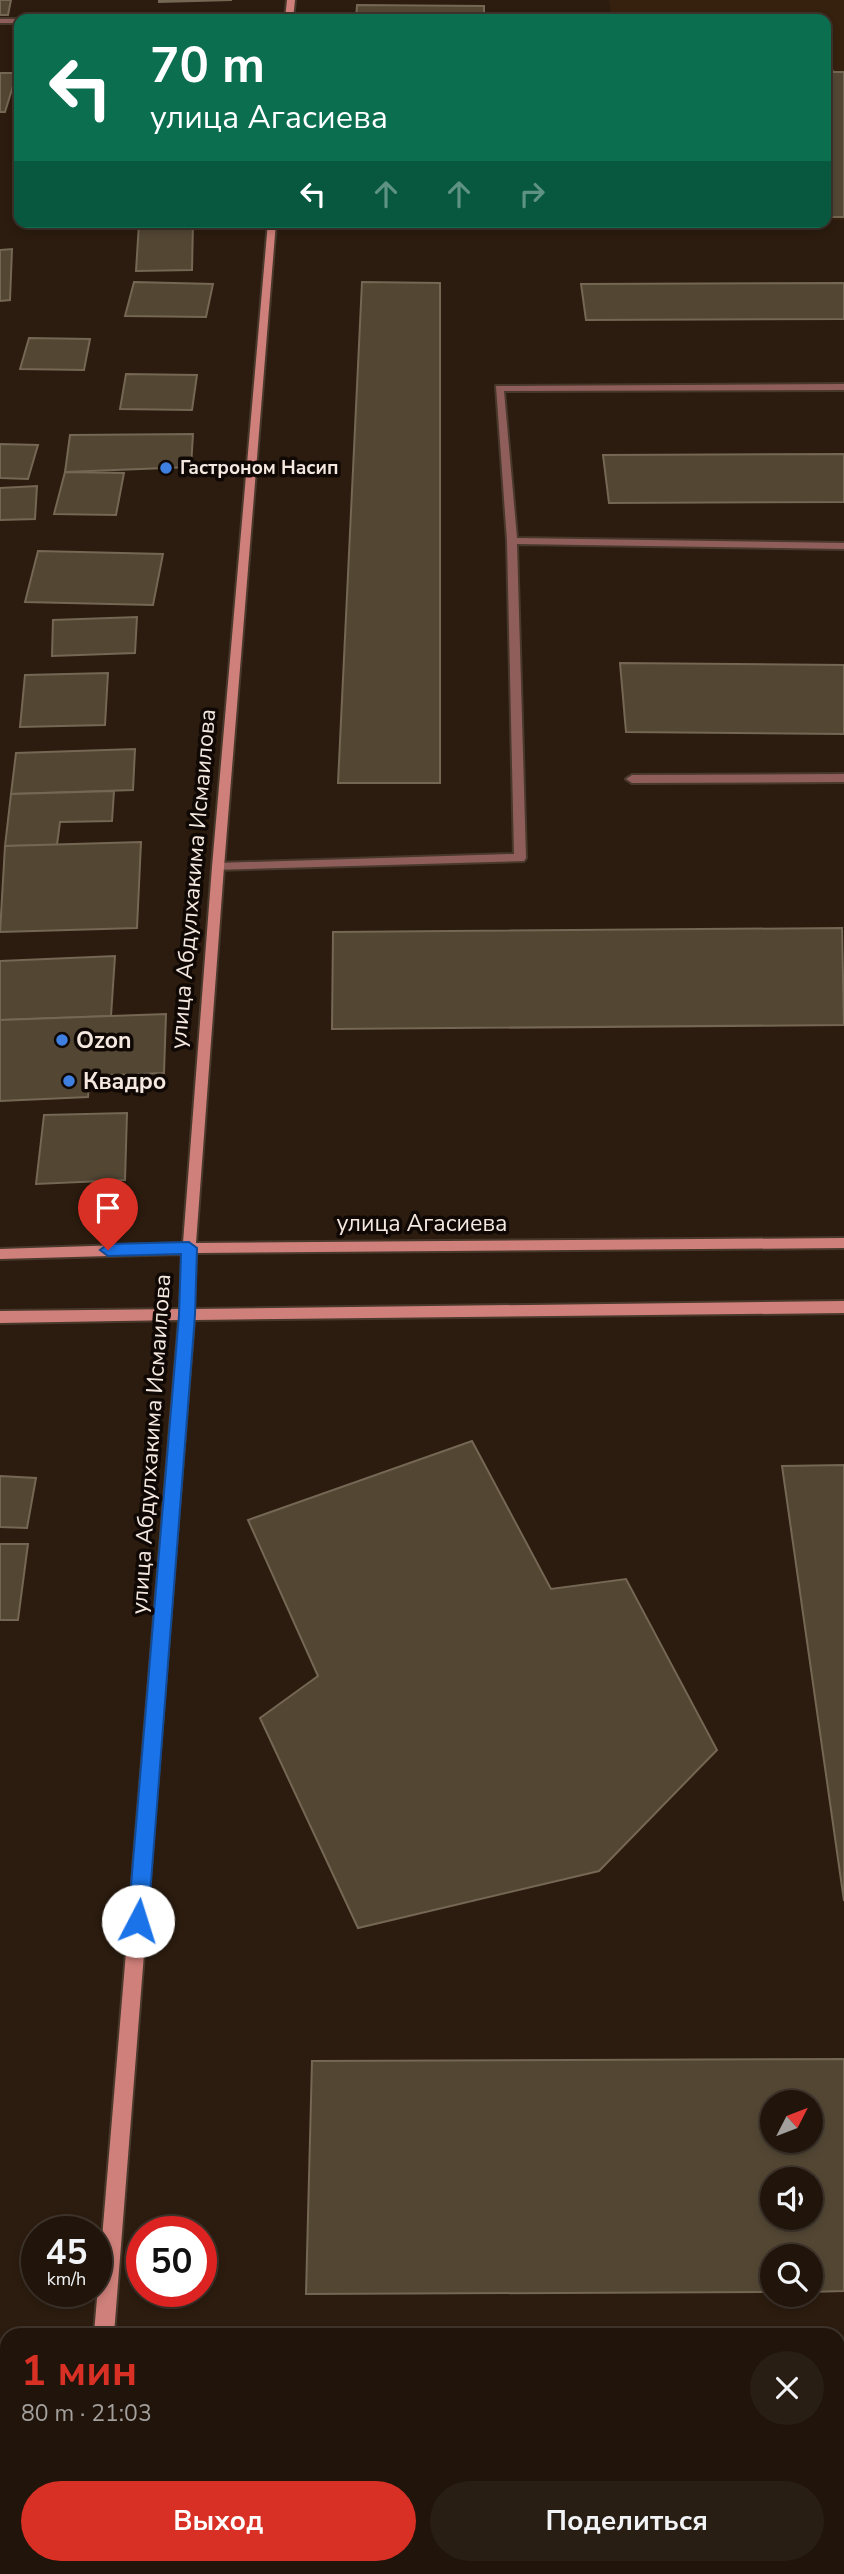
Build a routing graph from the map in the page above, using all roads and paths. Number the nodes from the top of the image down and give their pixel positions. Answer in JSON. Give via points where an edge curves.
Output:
{"nodes":[{"id":1,"x":271,"y":228,"type":"edge"},
{"id":2,"x":844,"y":387,"type":"edge"},
{"id":3,"x":512,"y":541,"type":"junction"},
{"id":4,"x":844,"y":546,"type":"edge"},
{"id":5,"x":844,"y":778,"type":"edge"},
{"id":6,"x":632,"y":779,"type":"dead end"},
{"id":7,"x":218,"y":867,"type":"junction"},
{"id":8,"x":844,"y":1242,"type":"edge"},
{"id":9,"x":189,"y":1248,"type":"junction"},
{"id":10,"x":0,"y":1254,"type":"edge"},
{"id":11,"x":844,"y":1307,"type":"edge"},
{"id":12,"x":187,"y":1315,"type":"junction"},
{"id":13,"x":0,"y":1317,"type":"edge"},
{"id":14,"x":104,"y":2328,"type":"edge"}],
"edges":[{"from":1,"to":7,"type":"main road","name":"улица Абдулхакима Исмаилова"},
{"from":2,"to":3,"type":"lane","via":[[499,388]]},
{"from":3,"to":4,"type":"lane"},
{"from":3,"to":7,"type":"lane","via":[[520,858]]},
{"from":5,"to":6,"type":"lane"},
{"from":7,"to":9,"type":"main road","name":"улица Абдулхакима Исмаилова"},
{"from":8,"to":9,"type":"main road","name":"улица Агасиева"},
{"from":9,"to":10,"type":"main road","name":"улица Агасиева"},
{"from":9,"to":12,"type":"main road","name":"улица Абдулхакима Исмаилова"},
{"from":11,"to":12,"type":"main road"},
{"from":12,"to":13,"type":"main road"},
{"from":12,"to":14,"type":"main road","name":"улица Абдулхакима Исмаилова"}]}
